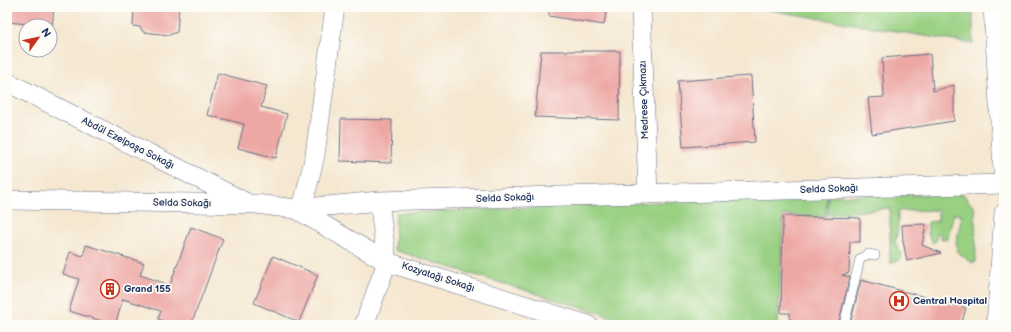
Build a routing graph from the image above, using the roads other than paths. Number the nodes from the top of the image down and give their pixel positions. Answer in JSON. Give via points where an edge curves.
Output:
{"nodes":[{"id":1,"x":335,"y":7,"type":"edge"},
{"id":2,"x":641,"y":7,"type":"edge"},
{"id":3,"x":993,"y":7,"type":"edge"},
{"id":4,"x":7,"y":82,"type":"edge"},
{"id":5,"x":1004,"y":185,"type":"edge"},
{"id":6,"x":648,"y":194,"type":"junction"},
{"id":7,"x":7,"y":200,"type":"edge"},
{"id":8,"x":379,"y":201,"type":"junction"},
{"id":9,"x":250,"y":204,"type":"junction"},
{"id":10,"x":299,"y":210,"type":"junction"},
{"id":11,"x":1004,"y":214,"type":"edge"},
{"id":12,"x":875,"y":255,"type":"dead end"},
{"id":13,"x":387,"y":262,"type":"junction"},
{"id":14,"x":364,"y":325,"type":"edge"},
{"id":15,"x":588,"y":325,"type":"edge"},
{"id":16,"x":844,"y":325,"type":"edge"},
{"id":17,"x":996,"y":325,"type":"edge"}],
"edges":[{"from":1,"to":10,"type":"street","via":[[315,155]]},
{"from":2,"to":6,"type":"street","name":"Medrese Çıkmazı"},
{"from":3,"to":5,"type":"street"},
{"from":4,"to":9,"type":"street","name":"Abdül Ezelpaşa Sokağı"},
{"from":5,"to":6,"type":"street","name":"Selda Sokağı"},
{"from":6,"to":8,"type":"street","name":"Selda Sokağı"},
{"from":7,"to":9,"type":"street","name":"Selda Sokağı"},
{"from":8,"to":10,"type":"street","name":"Selda Sokağı"},
{"from":8,"to":13,"type":"street"},
{"from":9,"to":10,"type":"street","name":"Selda Sokağı"},
{"from":10,"to":13,"type":"street","name":"Kozyatağı Sokağı"},
{"from":11,"to":17,"type":"street"},
{"from":12,"to":16,"type":"lane","via":[[868,254],[860,259]]},
{"from":13,"to":14,"type":"street"},
{"from":13,"to":15,"type":"street","name":"Kozyatağı Sokağı"}]}
